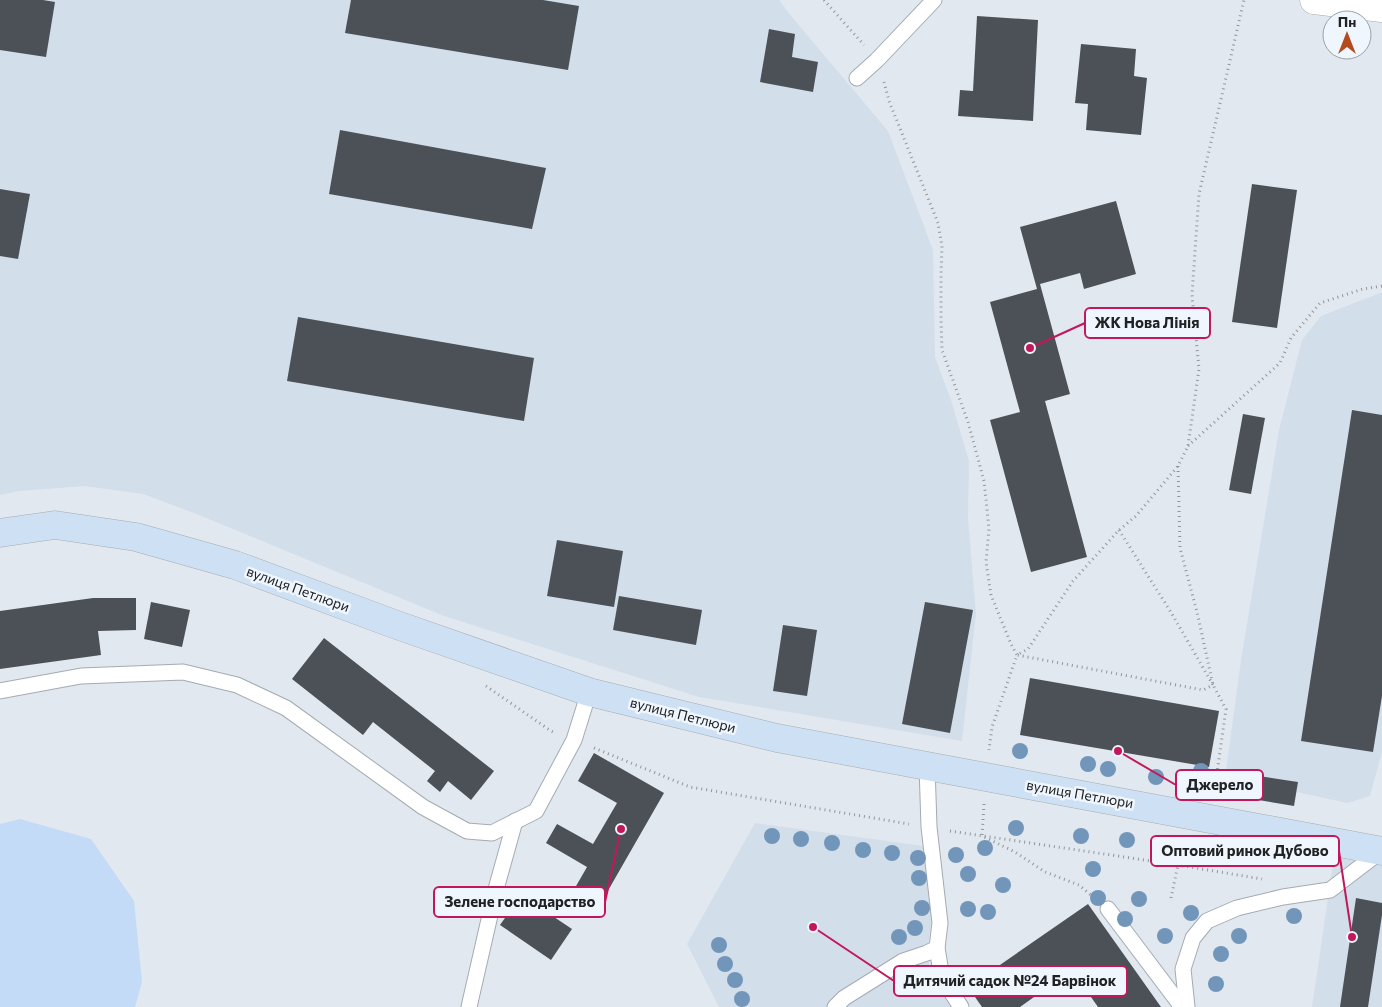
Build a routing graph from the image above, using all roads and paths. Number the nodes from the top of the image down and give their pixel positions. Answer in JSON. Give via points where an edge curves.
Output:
{"nodes":[{"id":1,"x":824,"y":0,"type":"edge"},
{"id":2,"x":934,"y":0,"type":"edge"},
{"id":3,"x":1244,"y":0,"type":"edge"},
{"id":4,"x":1314,"y":0,"type":"edge"},
{"id":5,"x":1382,"y":8,"type":"edge"},
{"id":6,"x":877,"y":60,"type":"junction"},
{"id":7,"x":857,"y":78,"type":"dead end"},
{"id":8,"x":1382,"y":286,"type":"edge"},
{"id":9,"x":1188,"y":446,"type":"junction"},
{"id":10,"x":1178,"y":466,"type":"junction"},
{"id":11,"x":1119,"y":530,"type":"junction"},
{"id":12,"x":0,"y":533,"type":"edge"},
{"id":13,"x":1018,"y":655,"type":"junction"},
{"id":14,"x":1213,"y":685,"type":"junction"},
{"id":15,"x":485,"y":686,"type":"dead end"},
{"id":16,"x":0,"y":691,"type":"edge"},
{"id":17,"x":588,"y":692,"type":"junction"},
{"id":18,"x":574,"y":740,"type":"junction"},
{"id":19,"x":927,"y":766,"type":"junction"},
{"id":20,"x":986,"y":777,"type":"junction"},
{"id":21,"x":515,"y":821,"type":"junction"},
{"id":22,"x":1244,"y":825,"type":"junction"},
{"id":23,"x":929,"y":827,"type":"junction"},
{"id":24,"x":982,"y":836,"type":"junction"},
{"id":25,"x":1382,"y":851,"type":"edge"},
{"id":26,"x":1178,"y":865,"type":"junction"},
{"id":27,"x":1264,"y":879,"type":"dead end"},
{"id":28,"x":1172,"y":898,"type":"dead end"},
{"id":29,"x":1108,"y":909,"type":"joint"},
{"id":30,"x":937,"y":948,"type":"junction"},
{"id":31,"x":469,"y":1007,"type":"edge"},
{"id":32,"x":835,"y":1007,"type":"edge"},
{"id":33,"x":961,"y":1007,"type":"edge"},
{"id":34,"x":1182,"y":1007,"type":"edge"},
{"id":35,"x":1187,"y":1007,"type":"edge"}],
"edges":[{"from":1,"to":6,"type":"path"},
{"from":2,"to":6,"type":"lane"},
{"from":3,"to":9,"type":"path","via":[[1199,194],[1192,295],[1199,369]]},
{"from":4,"to":5,"type":"street"},
{"from":6,"to":7,"type":"lane"},
{"from":6,"to":13,"type":"path","via":[[938,223],[942,246],[942,350],[968,422],[984,481],[989,529],[986,562],[991,595]]},
{"from":8,"to":9,"type":"path","via":[[1320,303],[1291,338],[1280,363]]},
{"from":9,"to":10,"type":"path"},
{"from":10,"to":11,"type":"path","via":[[1136,516]]},
{"from":10,"to":14,"type":"path","via":[[1180,548]]},
{"from":11,"to":13,"type":"path","via":[[1073,581],[1028,649]]},
{"from":11,"to":14,"type":"path"},
{"from":12,"to":17,"type":"main road","name":"вулиця Петлюри","via":[[55,525],[136,537],[235,565]]},
{"from":13,"to":14,"type":"path","via":[[1204,690]]},
{"from":13,"to":20,"type":"path","via":[[992,727]]},
{"from":14,"to":22,"type":"path","via":[[1226,709],[1214,794]]},
{"from":15,"to":18,"type":"path","via":[[551,731]]},
{"from":16,"to":21,"type":"lane","via":[[81,676],[183,672],[237,685],[286,708],[424,807],[467,831],[492,833]]},
{"from":17,"to":18,"type":"lane"},
{"from":17,"to":19,"type":"main road","name":"вулиця Петлюри","via":[[777,738]]},
{"from":18,"to":21,"type":"lane","via":[[536,811]]},
{"from":18,"to":23,"type":"path","via":[[690,787]]},
{"from":19,"to":20,"type":"main road","name":"вулиця Петлюри"},
{"from":19,"to":23,"type":"lane"},
{"from":20,"to":22,"type":"main road","name":"вулиця Петлюри"},
{"from":20,"to":24,"type":"path"},
{"from":21,"to":31,"type":"lane"},
{"from":22,"to":25,"type":"main road","name":"вулиця Петлюри"},
{"from":23,"to":24,"type":"path"},
{"from":23,"to":30,"type":"lane","via":[[940,923]]},
{"from":24,"to":26,"type":"path"},
{"from":24,"to":29,"type":"path","via":[[1046,872],[1079,885]]},
{"from":25,"to":35,"type":"lane","via":[[1330,890],[1237,908],[1207,922],[1193,938],[1183,969]]},
{"from":26,"to":27,"type":"path"},
{"from":26,"to":28,"type":"path"},
{"from":29,"to":34,"type":"lane"},
{"from":30,"to":32,"type":"lane","via":[[903,961]]},
{"from":30,"to":33,"type":"lane","via":[[942,978]]}]}
